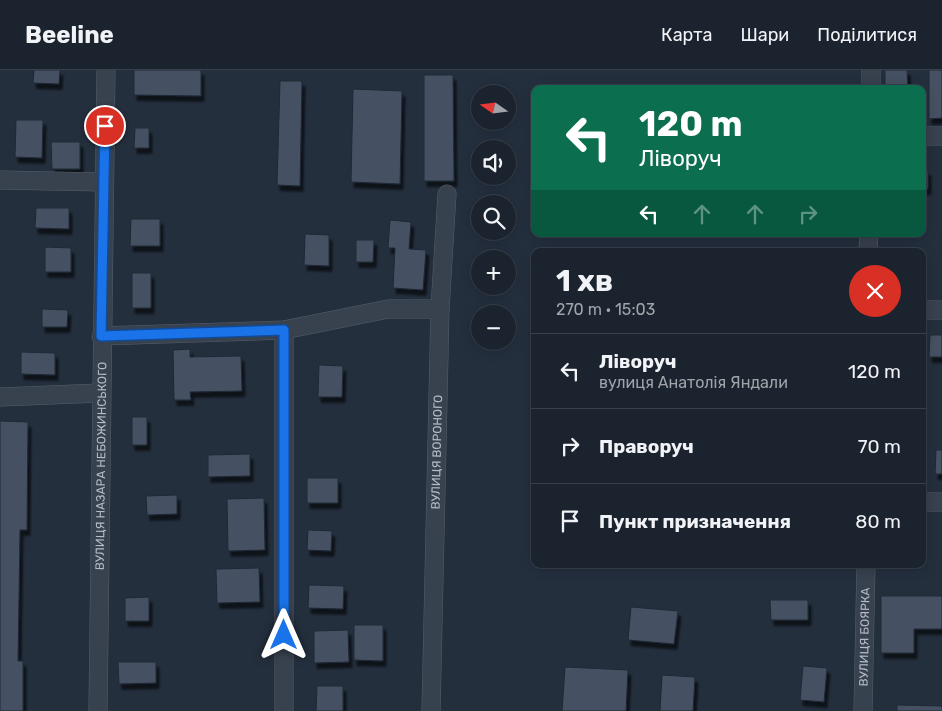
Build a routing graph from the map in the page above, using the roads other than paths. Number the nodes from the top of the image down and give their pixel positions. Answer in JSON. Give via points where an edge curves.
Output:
{"nodes":[{"id":1,"x":106,"y":70,"type":"edge"},
{"id":2,"x":871,"y":70,"type":"edge"},
{"id":3,"x":871,"y":85,"type":"edge"},
{"id":4,"x":926,"y":136,"type":"edge"},
{"id":5,"x":942,"y":136,"type":"edge"},
{"id":6,"x":0,"y":180,"type":"edge"},
{"id":7,"x":103,"y":182,"type":"junction"},
{"id":8,"x":447,"y":194,"type":"dead end"},
{"id":9,"x":440,"y":309,"type":"junction"},
{"id":10,"x":926,"y":310,"type":"edge"},
{"id":11,"x":942,"y":310,"type":"edge"},
{"id":12,"x":284,"y":330,"type":"junction"},
{"id":13,"x":101,"y":336,"type":"junction"},
{"id":14,"x":100,"y":393,"type":"junction"},
{"id":15,"x":0,"y":397,"type":"edge"},
{"id":16,"x":926,"y":502,"type":"edge"},
{"id":17,"x":942,"y":502,"type":"edge"},
{"id":18,"x":866,"y":568,"type":"edge"},
{"id":19,"x":98,"y":711,"type":"edge"},
{"id":20,"x":284,"y":711,"type":"edge"},
{"id":21,"x":431,"y":711,"type":"edge"},
{"id":22,"x":862,"y":711,"type":"edge"}],
"edges":[{"from":1,"to":7,"type":"street","name":"ВУЛИЦЯ НАЗАРА НЕБОЖИНСЬКОГО"},
{"from":2,"to":3,"type":"street"},
{"from":4,"to":5,"type":"street"},
{"from":6,"to":7,"type":"street"},
{"from":7,"to":13,"type":"street","name":"ВУЛИЦЯ НАЗАРА НЕБОЖИНСЬКОГО"},
{"from":8,"to":9,"type":"street","name":"ВУЛИЦЯ ВОРОНОГО"},
{"from":9,"to":12,"type":"street","via":[[388,309]]},
{"from":9,"to":21,"type":"street","name":"ВУЛИЦЯ ВОРОНОГО"},
{"from":10,"to":11,"type":"street"},
{"from":12,"to":13,"type":"street"},
{"from":12,"to":20,"type":"street"},
{"from":13,"to":14,"type":"street","name":"ВУЛИЦЯ НАЗАРА НЕБОЖИНСЬКОГО"},
{"from":14,"to":15,"type":"street"},
{"from":14,"to":19,"type":"street","name":"ВУЛИЦЯ НАЗАРА НЕБОЖИНСЬКОГО"},
{"from":16,"to":17,"type":"street"},
{"from":18,"to":22,"type":"street","name":"ВУЛИЦЯ БОЯРКА"}]}
